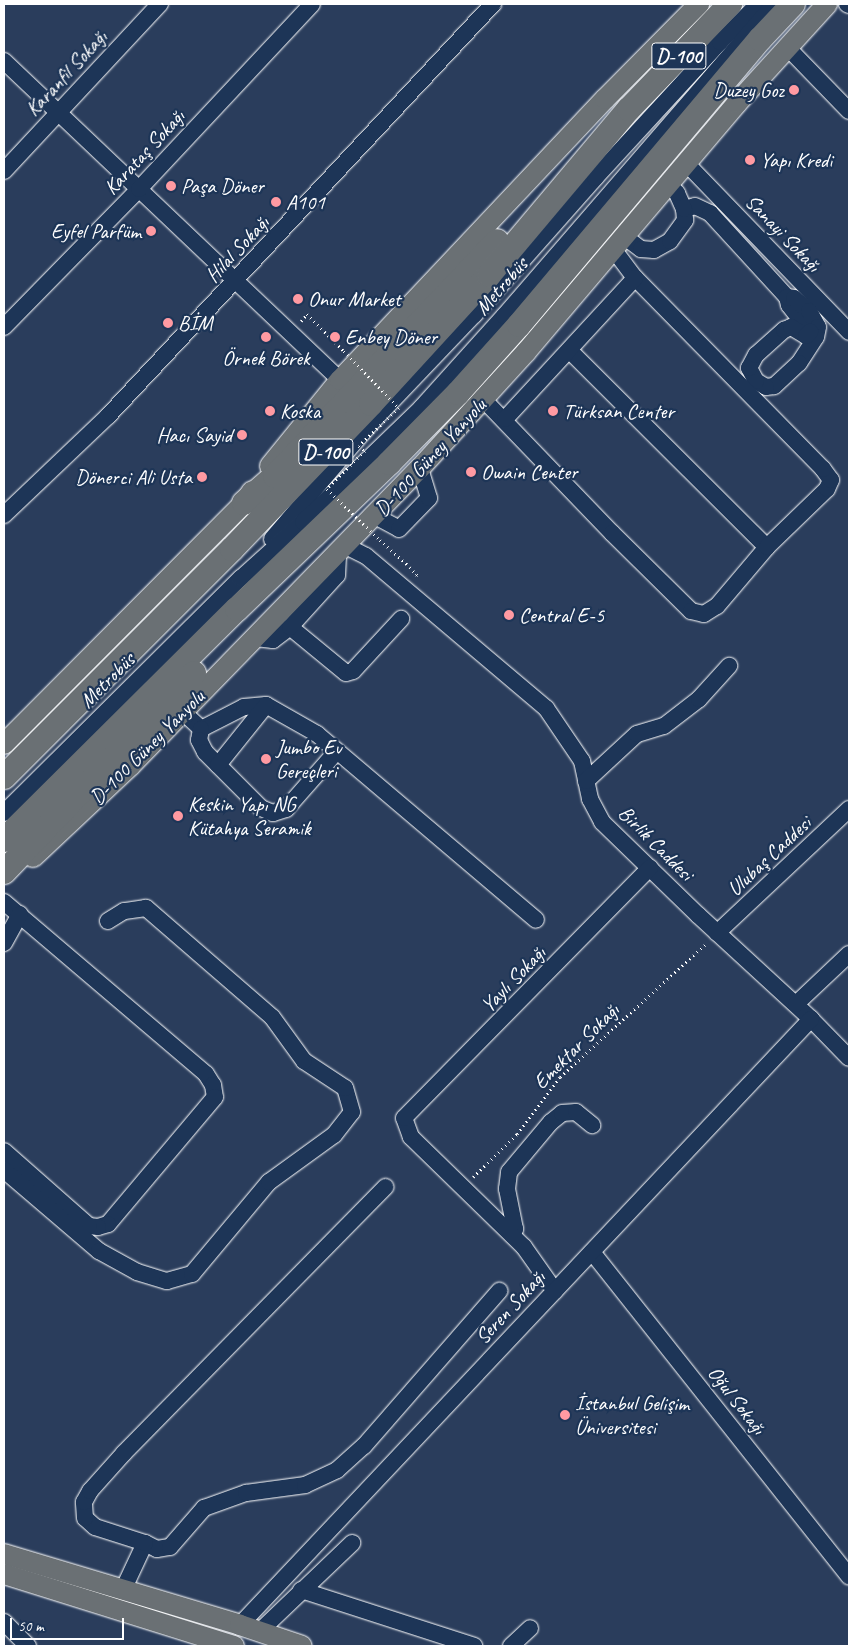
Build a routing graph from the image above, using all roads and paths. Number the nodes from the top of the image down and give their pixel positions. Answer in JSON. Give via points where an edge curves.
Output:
{"nodes":[{"id":1,"x":160,"y":4,"type":"edge"},
{"id":2,"x":312,"y":4,"type":"edge"},
{"id":3,"x":493,"y":4,"type":"edge"},
{"id":4,"x":699,"y":4,"type":"edge"},
{"id":5,"x":730,"y":4,"type":"edge"},
{"id":6,"x":758,"y":4,"type":"edge"},
{"id":7,"x":774,"y":4,"type":"edge"},
{"id":8,"x":793,"y":4,"type":"edge"},
{"id":9,"x":827,"y":4,"type":"edge"},
{"id":10,"x":787,"y":47,"type":"junction"},
{"id":11,"x":4,"y":61,"type":"edge"},
{"id":12,"x":629,"y":109,"type":"junction"},
{"id":13,"x":849,"y":111,"type":"edge"},
{"id":14,"x":59,"y":113,"type":"junction"},
{"id":15,"x":686,"y":163,"type":"junction"},
{"id":16,"x":4,"y":171,"type":"edge"},
{"id":17,"x":668,"y":184,"type":"junction"},
{"id":18,"x":139,"y":189,"type":"junction"},
{"id":19,"x":684,"y":209,"type":"junction"},
{"id":20,"x":620,"y":243,"type":"junction"},
{"id":21,"x":635,"y":278,"type":"junction"},
{"id":22,"x":236,"y":282,"type":"junction"},
{"id":23,"x":307,"y":314,"type":"dead end"},
{"id":24,"x":4,"y":327,"type":"edge"},
{"id":25,"x":849,"y":332,"type":"edge"},
{"id":26,"x":813,"y":335,"type":"dead end"},
{"id":27,"x":570,"y":351,"type":"junction"},
{"id":28,"x":340,"y":380,"type":"junction"},
{"id":29,"x":483,"y":399,"type":"junction"},
{"id":30,"x":505,"y":419,"type":"junction"},
{"id":31,"x":420,"y":468,"type":"junction"},
{"id":32,"x":244,"y":503,"type":"junction"},
{"id":33,"x":4,"y":515,"type":"edge"},
{"id":34,"x":375,"y":516,"type":"junction"},
{"id":35,"x":314,"y":534,"type":"junction"},
{"id":36,"x":767,"y":547,"type":"junction"},
{"id":37,"x":342,"y":549,"type":"junction"},
{"id":38,"x":410,"y":568,"type":"dead end"},
{"id":39,"x":241,"y":578,"type":"junction"},
{"id":40,"x":401,"y":619,"type":"dead end"},
{"id":41,"x":290,"y":627,"type":"junction"},
{"id":42,"x":256,"y":638,"type":"junction"},
{"id":43,"x":728,"y":666,"type":"dead end"},
{"id":44,"x":266,"y":705,"type":"junction"},
{"id":45,"x":182,"y":711,"type":"junction"},
{"id":46,"x":201,"y":729,"type":"junction"},
{"id":47,"x":7,"y":735,"type":"edge"},
{"id":48,"x":337,"y":751,"type":"junction"},
{"id":49,"x":218,"y":765,"type":"junction"},
{"id":50,"x":4,"y":777,"type":"edge"},
{"id":51,"x":586,"y":781,"type":"junction"},
{"id":52,"x":849,"y":809,"type":"edge"},
{"id":53,"x":4,"y":812,"type":"edge"},
{"id":54,"x":4,"y":840,"type":"edge"},
{"id":55,"x":650,"y":868,"type":"junction"},
{"id":56,"x":4,"y":872,"type":"edge"},
{"id":57,"x":4,"y":883,"type":"edge"},
{"id":58,"x":4,"y":902,"type":"edge"},
{"id":59,"x":20,"y":914,"type":"junction"},
{"id":60,"x":536,"y":920,"type":"dead end"},
{"id":61,"x":108,"y":921,"type":"dead end"},
{"id":62,"x":718,"y":933,"type":"junction"},
{"id":63,"x":4,"y":943,"type":"edge"},
{"id":64,"x":849,"y":954,"type":"edge"},
{"id":65,"x":796,"y":1004,"type":"junction"},
{"id":66,"x":811,"y":1019,"type":"junction"},
{"id":67,"x":849,"y":1058,"type":"edge"},
{"id":68,"x":592,"y":1125,"type":"dead end"},
{"id":69,"x":4,"y":1151,"type":"edge"},
{"id":70,"x":4,"y":1170,"type":"edge"},
{"id":71,"x":385,"y":1187,"type":"dead end"},
{"id":72,"x":463,"y":1187,"type":"junction"},
{"id":73,"x":512,"y":1235,"type":"junction"},
{"id":74,"x":592,"y":1252,"type":"junction"},
{"id":75,"x":555,"y":1291,"type":"junction"},
{"id":76,"x":498,"y":1292,"type":"dead end"},
{"id":77,"x":352,"y":1542,"type":"dead end"},
{"id":78,"x":145,"y":1543,"type":"junction"},
{"id":79,"x":4,"y":1554,"type":"edge"},
{"id":80,"x":4,"y":1574,"type":"edge"},
{"id":81,"x":849,"y":1576,"type":"edge"},
{"id":82,"x":123,"y":1590,"type":"junction"},
{"id":83,"x":301,"y":1590,"type":"junction"},
{"id":84,"x":4,"y":1622,"type":"edge"},
{"id":85,"x":240,"y":1625,"type":"junction"},
{"id":86,"x":530,"y":1628,"type":"dead end"},
{"id":87,"x":260,"y":1632,"type":"junction"},
{"id":88,"x":28,"y":1646,"type":"edge"},
{"id":89,"x":234,"y":1646,"type":"edge"},
{"id":90,"x":302,"y":1646,"type":"edge"},
{"id":91,"x":474,"y":1646,"type":"edge"},
{"id":92,"x":512,"y":1646,"type":"edge"}],
"edges":[{"from":1,"to":14,"type":"street","name":"Karanfil Sokağı"},
{"from":2,"to":18,"type":"street","name":"Karataş Sokağı"},
{"from":3,"to":22,"type":"street","name":"Hilal Sokağı"},
{"from":4,"to":28,"type":"main road"},
{"from":5,"to":12,"type":"highway","number":"D-100"},
{"from":6,"to":39,"type":"street","name":"Metrobüs","via":[[372,422]]},
{"from":7,"to":39,"type":"street","name":"Metrobüs","via":[[422,407]]},
{"from":8,"to":35,"type":"highway","number":"D-100","via":[[464,386]]},
{"from":9,"to":10,"type":"main road","name":"D-100 Güney Yanyolu"},
{"from":10,"to":13,"type":"street"},
{"from":10,"to":15,"type":"main road","name":"D-100 Güney Yanyolu"},
{"from":11,"to":14,"type":"street"},
{"from":12,"to":32,"type":"highway","via":[[598,132],[448,295],[275,476]]},
{"from":12,"to":50,"type":"highway","number":"D-100","via":[[488,275],[372,404]]},
{"from":14,"to":16,"type":"street","name":"Karanfil Sokağı"},
{"from":14,"to":18,"type":"street"},
{"from":15,"to":17,"type":"main road","name":"D-100 Güney Yanyolu"},
{"from":15,"to":25,"type":"street","name":"Sanayi Sokağı"},
{"from":17,"to":19,"type":"street","via":[[677,193]]},
{"from":17,"to":20,"type":"main road","name":"D-100 Güney Yanyolu"},
{"from":18,"to":22,"type":"street"},
{"from":18,"to":24,"type":"street","name":"Karataş Sokağı"},
{"from":19,"to":20,"type":"street","via":[[685,220],[670,241],[654,250]]},
{"from":19,"to":26,"type":"street","via":[[695,206],[710,213],[787,297],[794,298],[809,311],[818,327]]},
{"from":20,"to":21,"type":"street"},
{"from":20,"to":29,"type":"main road","name":"D-100 Güney Yanyolu"},
{"from":21,"to":27,"type":"street"},
{"from":21,"to":36,"type":"street","via":[[831,480],[827,489]]},
{"from":22,"to":28,"type":"street"},
{"from":22,"to":33,"type":"street","name":"Hilal Sokağı","via":[[108,416]]},
{"from":23,"to":38,"type":"path","bridge":true,"via":[[399,408],[359,446],[365,451],[327,489]]},
{"from":27,"to":30,"type":"street"},
{"from":27,"to":36,"type":"street"},
{"from":28,"to":32,"type":"main road","via":[[266,470]]},
{"from":29,"to":30,"type":"street"},
{"from":29,"to":31,"type":"main road","name":"D-100 Güney Yanyolu"},
{"from":30,"to":36,"type":"street","via":[[612,533],[692,610],[704,614],[717,606]]},
{"from":31,"to":34,"type":"main road","name":"D-100 Güney Yanyolu"},
{"from":31,"to":34,"type":"street","via":[[429,498],[399,529]]},
{"from":32,"to":47,"type":"main road"},
{"from":34,"to":37,"type":"main road","name":"D-100 Güney Yanyolu"},
{"from":35,"to":54,"type":"highway","number":"D-100"},
{"from":35,"to":56,"type":"highway","via":[[216,650]]},
{"from":37,"to":41,"type":"street","via":[[337,575]]},
{"from":37,"to":42,"type":"main road","name":"D-100 Güney Yanyolu"},
{"from":37,"to":51,"type":"street","name":"Birlik Caddesi","via":[[366,556],[546,708],[582,761]]},
{"from":39,"to":53,"type":"street","name":"Metrobüs"},
{"from":40,"to":41,"type":"street","via":[[353,671],[346,673]]},
{"from":41,"to":42,"type":"street","via":[[273,640]]},
{"from":42,"to":45,"type":"main road","name":"D-100 Güney Yanyolu"},
{"from":43,"to":51,"type":"street","via":[[699,699],[664,726],[637,734]]},
{"from":44,"to":46,"type":"street","via":[[244,707]]},
{"from":44,"to":48,"type":"street","via":[[317,734]]},
{"from":44,"to":49,"type":"street"},
{"from":45,"to":46,"type":"street"},
{"from":45,"to":57,"type":"main road","name":"D-100 Güney Yanyolu","via":[[130,766]]},
{"from":46,"to":49,"type":"street","via":[[199,740]]},
{"from":48,"to":49,"type":"street","via":[[286,809],[273,813],[261,808]]},
{"from":48,"to":60,"type":"street"},
{"from":51,"to":55,"type":"street","name":"Birlik Caddesi","via":[[590,800],[602,822]]},
{"from":52,"to":62,"type":"street","name":"Ulubaş Caddesi"},
{"from":55,"to":62,"type":"street","name":"Birlik Caddesi"},
{"from":55,"to":72,"type":"street","name":"Yaylı Sokağı","via":[[404,1118],[411,1137]]},
{"from":58,"to":59,"type":"street"},
{"from":59,"to":63,"type":"street"},
{"from":59,"to":69,"type":"street","via":[[206,1074],[213,1085],[215,1097],[108,1224],[98,1227],[89,1226]]},
{"from":61,"to":70,"type":"street","via":[[124,911],[146,908],[272,1017],[304,1061],[345,1088],[352,1112],[334,1135],[269,1182],[192,1274],[167,1281],[138,1272],[99,1251]]},
{"from":62,"to":65,"type":"street","name":"Birlik Caddesi"},
{"from":62,"to":72,"type":"path","name":"Emektar Sokağı","via":[[560,1077],[517,1134]]},
{"from":64,"to":65,"type":"street"},
{"from":65,"to":66,"type":"street","name":"Birlik Caddesi"},
{"from":66,"to":67,"type":"street","name":"Birlik Caddesi"},
{"from":66,"to":74,"type":"street","name":"Seren Sokağı"},
{"from":68,"to":73,"type":"street","via":[[576,1112],[562,1113],[550,1122],[509,1172],[508,1189],[515,1228]]},
{"from":71,"to":78,"type":"street","via":[[90,1491],[84,1502],[85,1518],[95,1528]]},
{"from":72,"to":73,"type":"street"},
{"from":73,"to":75,"type":"street"},
{"from":74,"to":75,"type":"street","name":"Seren Sokağı"},
{"from":74,"to":81,"type":"street","name":"Oğul Sokağı"},
{"from":75,"to":85,"type":"street","name":"Seren Sokağı"},
{"from":76,"to":78,"type":"street","via":[[364,1446],[337,1470],[305,1485],[246,1493],[204,1508],[170,1547],[157,1549]]},
{"from":77,"to":83,"type":"street"},
{"from":78,"to":82,"type":"street"},
{"from":79,"to":82,"type":"main road"},
{"from":80,"to":89,"type":"main road"},
{"from":82,"to":85,"type":"main road"},
{"from":83,"to":87,"type":"street"},
{"from":83,"to":91,"type":"street"},
{"from":84,"to":88,"type":"street"},
{"from":85,"to":87,"type":"main road"},
{"from":86,"to":92,"type":"street"},
{"from":87,"to":90,"type":"main road"}]}
